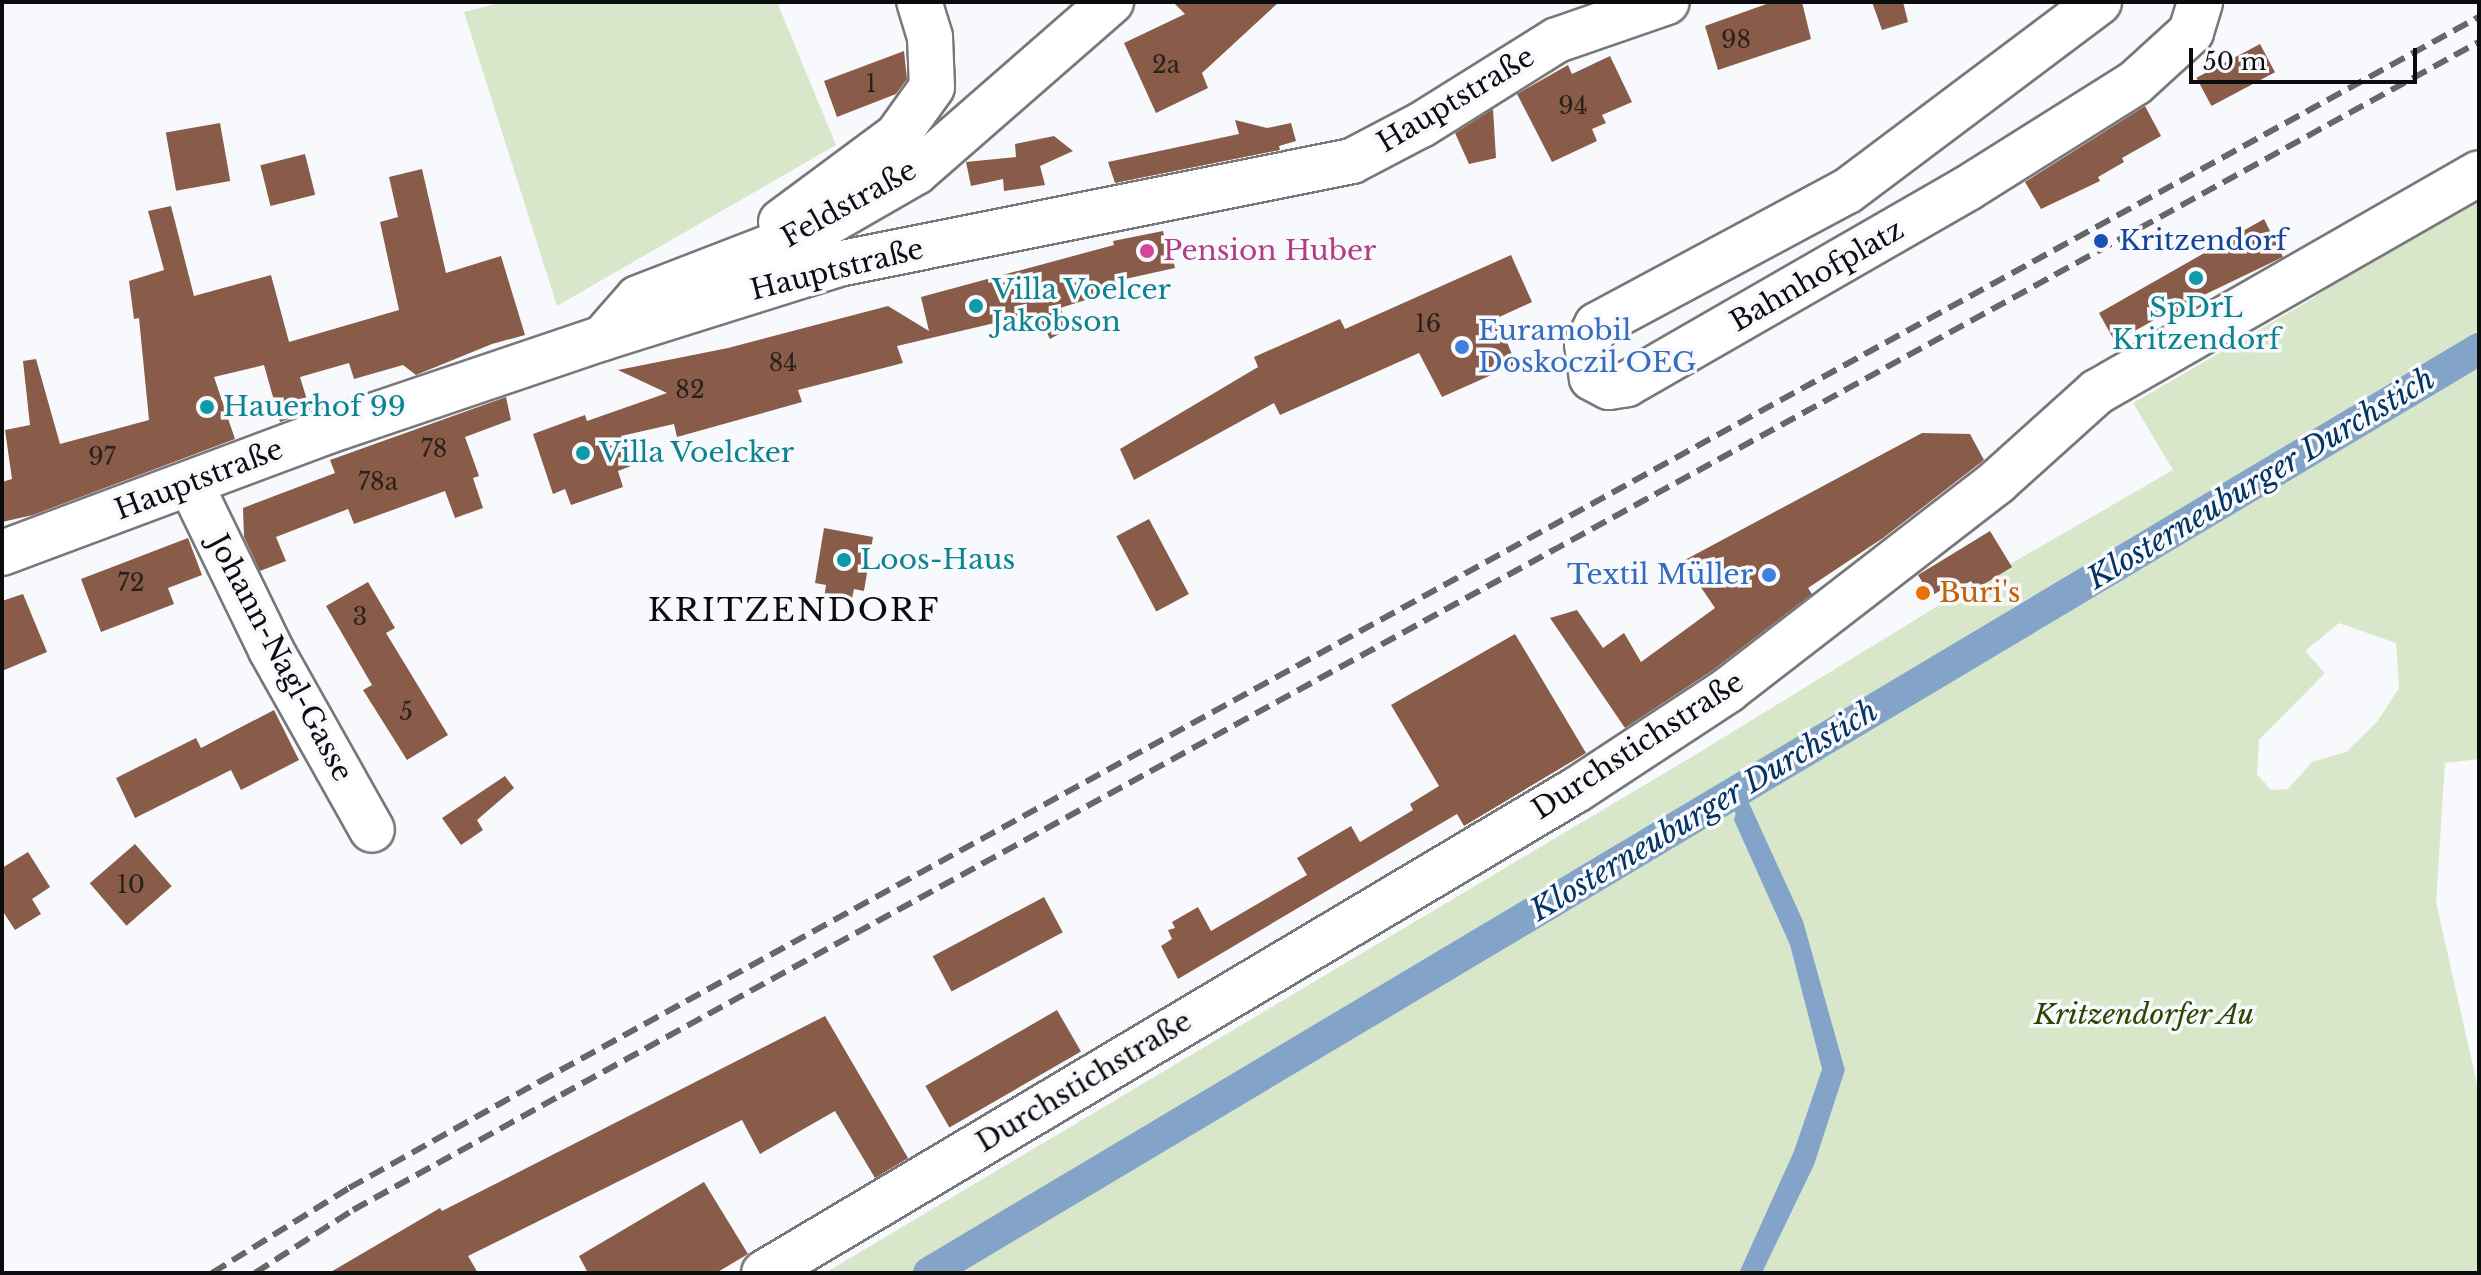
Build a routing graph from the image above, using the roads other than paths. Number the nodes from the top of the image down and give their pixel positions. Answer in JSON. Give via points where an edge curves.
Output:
{"nodes":[{"id":1,"x":919,"y":2,"type":"edge"},
{"id":2,"x":1111,"y":2,"type":"edge"},
{"id":3,"x":1667,"y":2,"type":"edge"},
{"id":4,"x":2099,"y":2,"type":"edge"},
{"id":5,"x":2200,"y":2,"type":"edge"},
{"id":6,"x":2479,"y":173,"type":"edge"},
{"id":7,"x":714,"y":270,"type":"junction"},
{"id":8,"x":603,"y":338,"type":"junction"},
{"id":9,"x":191,"y":485,"type":"junction"},
{"id":10,"x":2,"y":553,"type":"edge"},
{"id":11,"x":372,"y":830,"type":"dead end"},
{"id":12,"x":764,"y":1273,"type":"edge"}],
"edges":[{"from":1,"to":7,"type":"street","via":[[930,37],[932,87],[897,136]]},
{"from":2,"to":7,"type":"street","name":"Feldstraße","via":[[916,172],[817,229]]},
{"from":3,"to":8,"type":"street","name":"Hauptstraße","via":[[1557,40],[1421,125],[1352,161],[843,263]]},
{"from":4,"to":5,"type":"street","name":"Bahnhofplatz","via":[[1847,191],[1597,325],[1587,344],[1592,378],[1609,387],[1627,384],[1980,180],[2135,83],[2191,32]]},
{"from":6,"to":12,"type":"street","name":"Durchstichstraße","via":[[2097,392],[1997,482],[1728,690],[1576,790]]},
{"from":7,"to":8,"type":"street","name":"Feldstraße","via":[[638,298]]},
{"from":8,"to":9,"type":"street","name":"Hauptstraße","via":[[328,431]]},
{"from":9,"to":10,"type":"street","name":"Hauptstraße"},
{"from":9,"to":11,"type":"street","name":"Johann-Nagl-Gasse","via":[[271,650]]}]}
